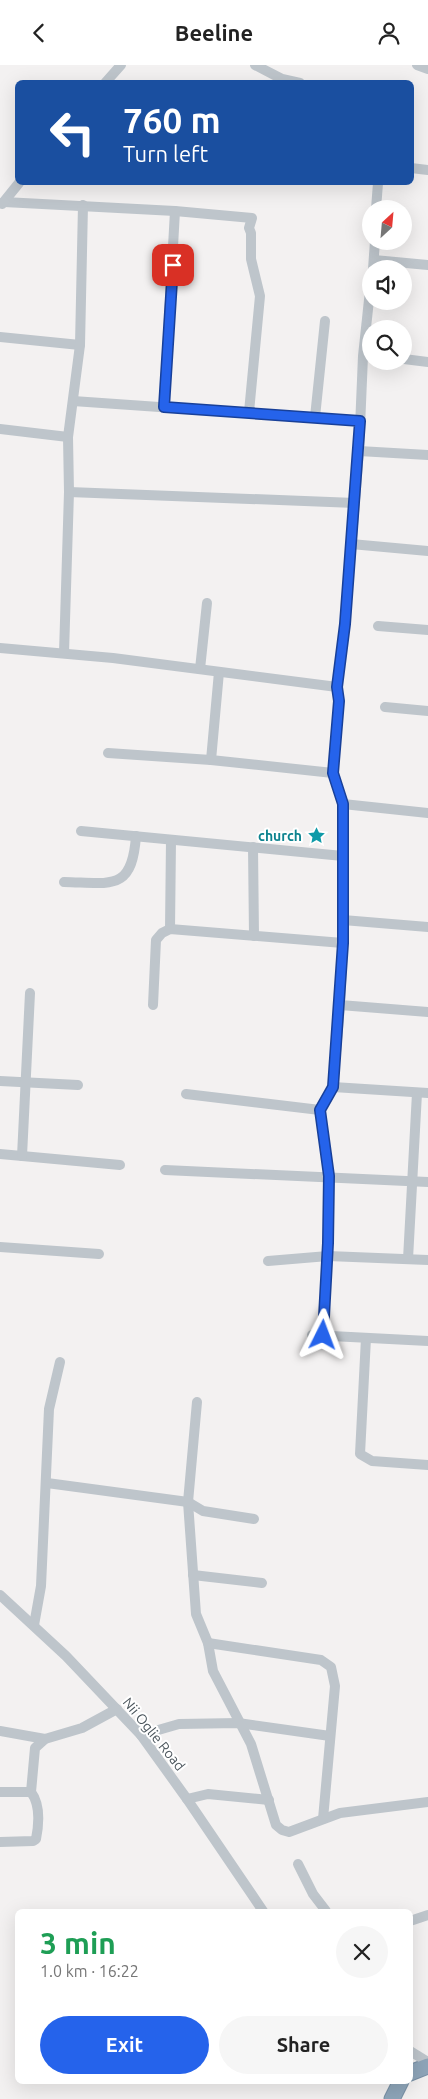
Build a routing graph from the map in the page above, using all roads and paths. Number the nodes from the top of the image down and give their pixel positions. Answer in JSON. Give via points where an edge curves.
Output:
{"nodes":[{"id":1,"x":121,"y":65,"type":"edge"},
{"id":2,"x":255,"y":65,"type":"edge"},
{"id":3,"x":417,"y":65,"type":"edge"},
{"id":4,"x":428,"y":69,"type":"edge"},
{"id":5,"x":108,"y":80,"type":"edge"},
{"id":6,"x":286,"y":80,"type":"edge"},
{"id":7,"x":414,"y":168,"type":"edge"},
{"id":8,"x":428,"y":170,"type":"edge"},
{"id":9,"x":17,"y":185,"type":"edge"},
{"id":10,"x":378,"y":185,"type":"edge"},
{"id":11,"x":377,"y":200,"type":"edge"},
{"id":12,"x":2,"y":204,"type":"edge"},
{"id":13,"x":83,"y":205,"type":"junction"},
{"id":14,"x":175,"y":211,"type":"junction"},
{"id":15,"x":412,"y":265,"type":"edge"},
{"id":16,"x":428,"y":265,"type":"edge"},
{"id":17,"x":325,"y":321,"type":"dead end"},
{"id":18,"x":0,"y":337,"type":"edge"},
{"id":19,"x":80,"y":345,"type":"junction"},
{"id":20,"x":412,"y":360,"type":"edge"},
{"id":21,"x":428,"y":361,"type":"edge"},
{"id":22,"x":365,"y":370,"type":"edge"},
{"id":23,"x":73,"y":401,"type":"junction"},
{"id":24,"x":164,"y":407,"type":"junction"},
{"id":25,"x":249,"y":412,"type":"junction"},
{"id":26,"x":315,"y":417,"type":"junction"},
{"id":27,"x":360,"y":421,"type":"junction"},
{"id":28,"x":0,"y":429,"type":"edge"},
{"id":29,"x":68,"y":437,"type":"junction"},
{"id":30,"x":359,"y":451,"type":"junction"},
{"id":31,"x":428,"y":455,"type":"edge"},
{"id":32,"x":69,"y":492,"type":"junction"},
{"id":33,"x":355,"y":503,"type":"junction"},
{"id":34,"x":351,"y":544,"type":"junction"},
{"id":35,"x":428,"y":551,"type":"edge"},
{"id":36,"x":207,"y":603,"type":"dead end"},
{"id":37,"x":378,"y":626,"type":"dead end"},
{"id":38,"x":428,"y":630,"type":"edge"},
{"id":39,"x":0,"y":648,"type":"edge"},
{"id":40,"x":64,"y":653,"type":"junction"},
{"id":41,"x":200,"y":669,"type":"junction"},
{"id":42,"x":219,"y":672,"type":"junction"},
{"id":43,"x":337,"y":687,"type":"junction"},
{"id":44,"x":385,"y":707,"type":"dead end"},
{"id":45,"x":428,"y":711,"type":"edge"},
{"id":46,"x":108,"y":753,"type":"dead end"},
{"id":47,"x":211,"y":760,"type":"junction"},
{"id":48,"x":333,"y":773,"type":"junction"},
{"id":49,"x":343,"y":804,"type":"junction"},
{"id":50,"x":428,"y":813,"type":"edge"},
{"id":51,"x":81,"y":831,"type":"dead end"},
{"id":52,"x":136,"y":836,"type":"junction"},
{"id":53,"x":171,"y":840,"type":"junction"},
{"id":54,"x":253,"y":847,"type":"junction"},
{"id":55,"x":343,"y":856,"type":"junction"},
{"id":56,"x":64,"y":882,"type":"dead end"},
{"id":57,"x":343,"y":920,"type":"junction"},
{"id":58,"x":428,"y":927,"type":"edge"},
{"id":59,"x":170,"y":929,"type":"junction"},
{"id":60,"x":254,"y":936,"type":"junction"},
{"id":61,"x":343,"y":943,"type":"junction"},
{"id":62,"x":30,"y":993,"type":"dead end"},
{"id":63,"x":153,"y":1005,"type":"dead end"},
{"id":64,"x":340,"y":1005,"type":"junction"},
{"id":65,"x":428,"y":1012,"type":"edge"},
{"id":66,"x":0,"y":1081,"type":"edge"},
{"id":67,"x":27,"y":1083,"type":"junction"},
{"id":68,"x":78,"y":1085,"type":"dead end"},
{"id":69,"x":333,"y":1087,"type":"junction"},
{"id":70,"x":423,"y":1093,"type":"edge"},
{"id":71,"x":186,"y":1094,"type":"dead end"},
{"id":72,"x":320,"y":1110,"type":"junction"},
{"id":73,"x":0,"y":1154,"type":"edge"},
{"id":74,"x":22,"y":1155,"type":"junction"},
{"id":75,"x":120,"y":1165,"type":"dead end"},
{"id":76,"x":165,"y":1170,"type":"dead end"},
{"id":77,"x":329,"y":1176,"type":"junction"},
{"id":78,"x":413,"y":1181,"type":"junction"},
{"id":79,"x":428,"y":1181,"type":"edge"},
{"id":80,"x":0,"y":1247,"type":"edge"},
{"id":81,"x":99,"y":1254,"type":"dead end"},
{"id":82,"x":328,"y":1256,"type":"junction"},
{"id":83,"x":408,"y":1259,"type":"junction"},
{"id":84,"x":428,"y":1260,"type":"edge"},
{"id":85,"x":268,"y":1261,"type":"dead end"},
{"id":86,"x":312,"y":1335,"type":"dead end"},
{"id":87,"x":323,"y":1335,"type":"junction"},
{"id":88,"x":366,"y":1337,"type":"junction"},
{"id":89,"x":428,"y":1341,"type":"edge"},
{"id":90,"x":60,"y":1362,"type":"dead end"},
{"id":91,"x":197,"y":1402,"type":"dead end"},
{"id":92,"x":428,"y":1465,"type":"edge"},
{"id":93,"x":46,"y":1483,"type":"junction"},
{"id":94,"x":188,"y":1501,"type":"junction"},
{"id":95,"x":254,"y":1519,"type":"dead end"},
{"id":96,"x":192,"y":1575,"type":"junction"},
{"id":97,"x":262,"y":1583,"type":"dead end"},
{"id":98,"x":0,"y":1595,"type":"edge"},
{"id":99,"x":34,"y":1625,"type":"junction"},
{"id":100,"x":208,"y":1643,"type":"junction"},
{"id":101,"x":117,"y":1709,"type":"junction"},
{"id":102,"x":238,"y":1723,"type":"junction"},
{"id":103,"x":0,"y":1731,"type":"edge"},
{"id":104,"x":140,"y":1735,"type":"junction"},
{"id":105,"x":330,"y":1735,"type":"junction"},
{"id":106,"x":45,"y":1739,"type":"junction"},
{"id":107,"x":0,"y":1792,"type":"edge"},
{"id":108,"x":31,"y":1792,"type":"junction"},
{"id":109,"x":187,"y":1799,"type":"junction"},
{"id":110,"x":269,"y":1800,"type":"junction"},
{"id":111,"x":428,"y":1802,"type":"edge"},
{"id":112,"x":323,"y":1819,"type":"junction"},
{"id":113,"x":0,"y":1842,"type":"edge"},
{"id":114,"x":298,"y":1864,"type":"dead end"},
{"id":115,"x":262,"y":1909,"type":"edge"},
{"id":116,"x":324,"y":1909,"type":"edge"},
{"id":117,"x":428,"y":1915,"type":"edge"},
{"id":118,"x":413,"y":1920,"type":"edge"},
{"id":119,"x":413,"y":2053,"type":"edge"},
{"id":120,"x":428,"y":2064,"type":"edge"},
{"id":121,"x":413,"y":2072,"type":"edge"}],
"edges":[{"from":1,"to":5,"type":"street"},
{"from":2,"to":6,"type":"street"},
{"from":3,"to":4,"type":"street"},
{"from":7,"to":8,"type":"street"},
{"from":9,"to":12,"type":"street"},
{"from":10,"to":11,"type":"street"},
{"from":12,"to":13,"type":"street"},
{"from":13,"to":14,"type":"street"},
{"from":13,"to":19,"type":"street"},
{"from":14,"to":24,"type":"street"},
{"from":14,"to":25,"type":"street","via":[[252,218],[249,228],[252,233],[251,259],[260,296]]},
{"from":15,"to":16,"type":"street"},
{"from":17,"to":26,"type":"street"},
{"from":18,"to":19,"type":"street"},
{"from":19,"to":23,"type":"street"},
{"from":20,"to":21,"type":"street"},
{"from":22,"to":27,"type":"street"},
{"from":23,"to":24,"type":"street"},
{"from":23,"to":29,"type":"street"},
{"from":24,"to":25,"type":"street"},
{"from":25,"to":26,"type":"street"},
{"from":26,"to":27,"type":"street"},
{"from":27,"to":30,"type":"street"},
{"from":28,"to":29,"type":"street"},
{"from":29,"to":32,"type":"street"},
{"from":30,"to":31,"type":"street"},
{"from":30,"to":33,"type":"street"},
{"from":32,"to":33,"type":"street"},
{"from":32,"to":40,"type":"street"},
{"from":33,"to":34,"type":"street"},
{"from":34,"to":35,"type":"street"},
{"from":34,"to":43,"type":"street"},
{"from":36,"to":41,"type":"street"},
{"from":37,"to":38,"type":"street"},
{"from":39,"to":40,"type":"street"},
{"from":40,"to":41,"type":"street"},
{"from":41,"to":42,"type":"street"},
{"from":42,"to":43,"type":"street"},
{"from":42,"to":47,"type":"street"},
{"from":43,"to":48,"type":"street","via":[[339,701]]},
{"from":44,"to":45,"type":"street"},
{"from":46,"to":47,"type":"street"},
{"from":47,"to":48,"type":"street"},
{"from":48,"to":49,"type":"street"},
{"from":49,"to":50,"type":"street"},
{"from":49,"to":55,"type":"street"},
{"from":51,"to":52,"type":"street"},
{"from":52,"to":53,"type":"street"},
{"from":52,"to":56,"type":"street","via":[[135,859],[125,876],[100,883]]},
{"from":53,"to":54,"type":"street"},
{"from":53,"to":59,"type":"street"},
{"from":54,"to":55,"type":"street"},
{"from":54,"to":60,"type":"street"},
{"from":55,"to":57,"type":"street"},
{"from":57,"to":58,"type":"street"},
{"from":57,"to":61,"type":"street"},
{"from":59,"to":60,"type":"street"},
{"from":59,"to":63,"type":"street","via":[[156,940]]},
{"from":60,"to":61,"type":"street"},
{"from":61,"to":64,"type":"street"},
{"from":62,"to":67,"type":"street"},
{"from":64,"to":65,"type":"street"},
{"from":64,"to":69,"type":"street"},
{"from":66,"to":67,"type":"street"},
{"from":67,"to":68,"type":"street"},
{"from":67,"to":74,"type":"street"},
{"from":69,"to":70,"type":"street"},
{"from":69,"to":72,"type":"street"},
{"from":70,"to":78,"type":"street"},
{"from":71,"to":72,"type":"street"},
{"from":72,"to":77,"type":"street"},
{"from":73,"to":74,"type":"street"},
{"from":74,"to":75,"type":"street"},
{"from":76,"to":77,"type":"street"},
{"from":77,"to":78,"type":"street"},
{"from":77,"to":82,"type":"street"},
{"from":78,"to":79,"type":"street"},
{"from":78,"to":83,"type":"street"},
{"from":80,"to":81,"type":"street"},
{"from":82,"to":83,"type":"street"},
{"from":82,"to":85,"type":"street"},
{"from":82,"to":87,"type":"street"},
{"from":83,"to":84,"type":"street"},
{"from":86,"to":87,"type":"street"},
{"from":87,"to":88,"type":"street"},
{"from":88,"to":89,"type":"street"},
{"from":88,"to":92,"type":"street","via":[[360,1455],[372,1461]]},
{"from":90,"to":93,"type":"street","via":[[49,1409]]},
{"from":91,"to":94,"type":"street"},
{"from":93,"to":94,"type":"street"},
{"from":93,"to":99,"type":"street","via":[[41,1586]]},
{"from":94,"to":95,"type":"street","via":[[203,1511]]},
{"from":94,"to":96,"type":"street","via":[[193,1546]]},
{"from":96,"to":97,"type":"street"},
{"from":96,"to":100,"type":"street","via":[[196,1614]]},
{"from":98,"to":99,"type":"street","name":"Nii Oglie Road"},
{"from":99,"to":101,"type":"street","name":"Nii Oglie Road"},
{"from":100,"to":102,"type":"street","via":[[213,1671]]},
{"from":100,"to":105,"type":"street","via":[[321,1661],[331,1667],[335,1686]]},
{"from":101,"to":104,"type":"street","name":"Nii Oglie Road"},
{"from":101,"to":106,"type":"street","via":[[82,1728]]},
{"from":102,"to":104,"type":"street","via":[[179,1724]]},
{"from":102,"to":105,"type":"street"},
{"from":102,"to":110,"type":"street","via":[[251,1744]]},
{"from":103,"to":106,"type":"street"},
{"from":104,"to":109,"type":"street","name":"Nii Oglie Road"},
{"from":105,"to":112,"type":"street"},
{"from":106,"to":108,"type":"street","via":[[36,1748]]},
{"from":107,"to":108,"type":"street"},
{"from":108,"to":113,"type":"street","via":[[38,1808],[36,1839]]},
{"from":109,"to":110,"type":"street","via":[[208,1793]]},
{"from":109,"to":115,"type":"street","name":"Nii Oglie Road"},
{"from":110,"to":112,"type":"street","via":[[276,1825],[282,1830],[289,1832]]},
{"from":111,"to":112,"type":"street","via":[[340,1813]]},
{"from":114,"to":116,"type":"street"},
{"from":117,"to":118,"type":"street"},
{"from":119,"to":120,"type":"street"},
{"from":120,"to":121,"type":"highway"}]}
